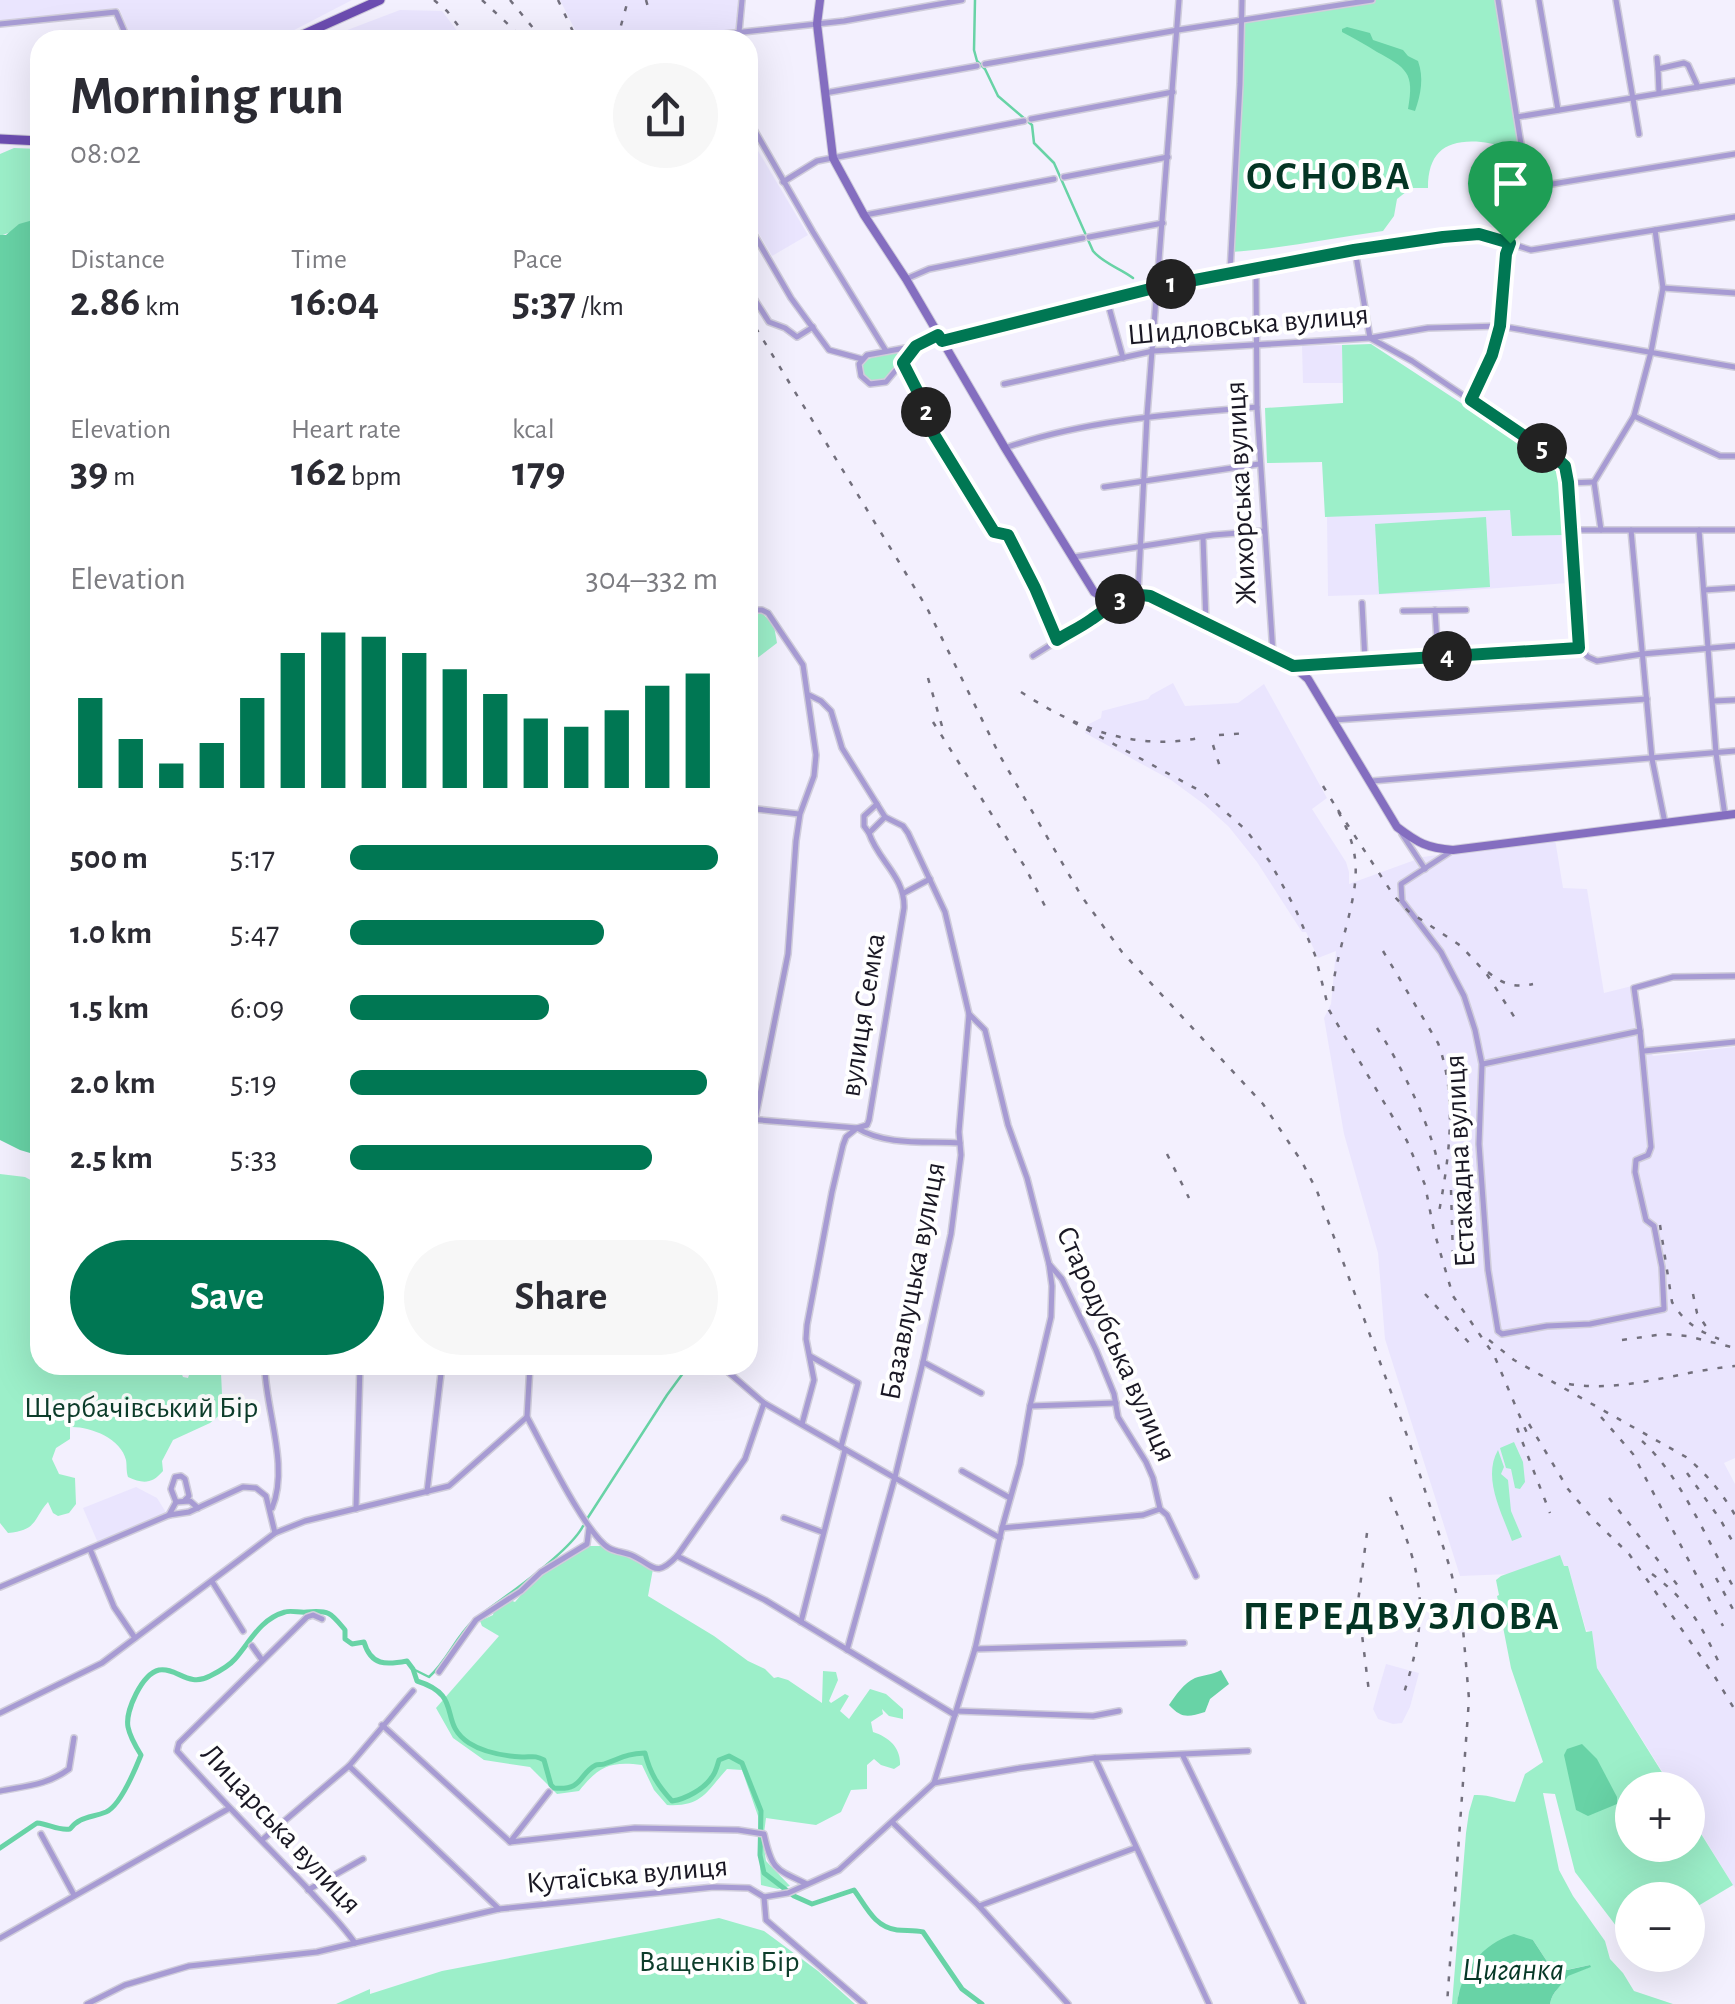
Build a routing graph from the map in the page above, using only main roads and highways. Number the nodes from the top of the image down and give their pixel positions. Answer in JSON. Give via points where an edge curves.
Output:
{"nodes":[{"id":1,"x":380,"y":0,"type":"edge"},
{"id":2,"x":820,"y":0,"type":"edge"},
{"id":3,"x":313,"y":30,"type":"edge"},
{"id":4,"x":1,"y":140,"type":"edge"},
{"id":5,"x":30,"y":140,"type":"edge"},
{"id":6,"x":1730,"y":815,"type":"edge"}],
"edges":[{"from":1,"to":3,"type":"main road"},
{"from":2,"to":6,"type":"main road","via":[[833,158],[1094,592],[1117,600],[1150,596],[1293,666],[1308,679],[1398,827],[1418,843],[1453,850]]},
{"from":4,"to":5,"type":"main road"}]}
